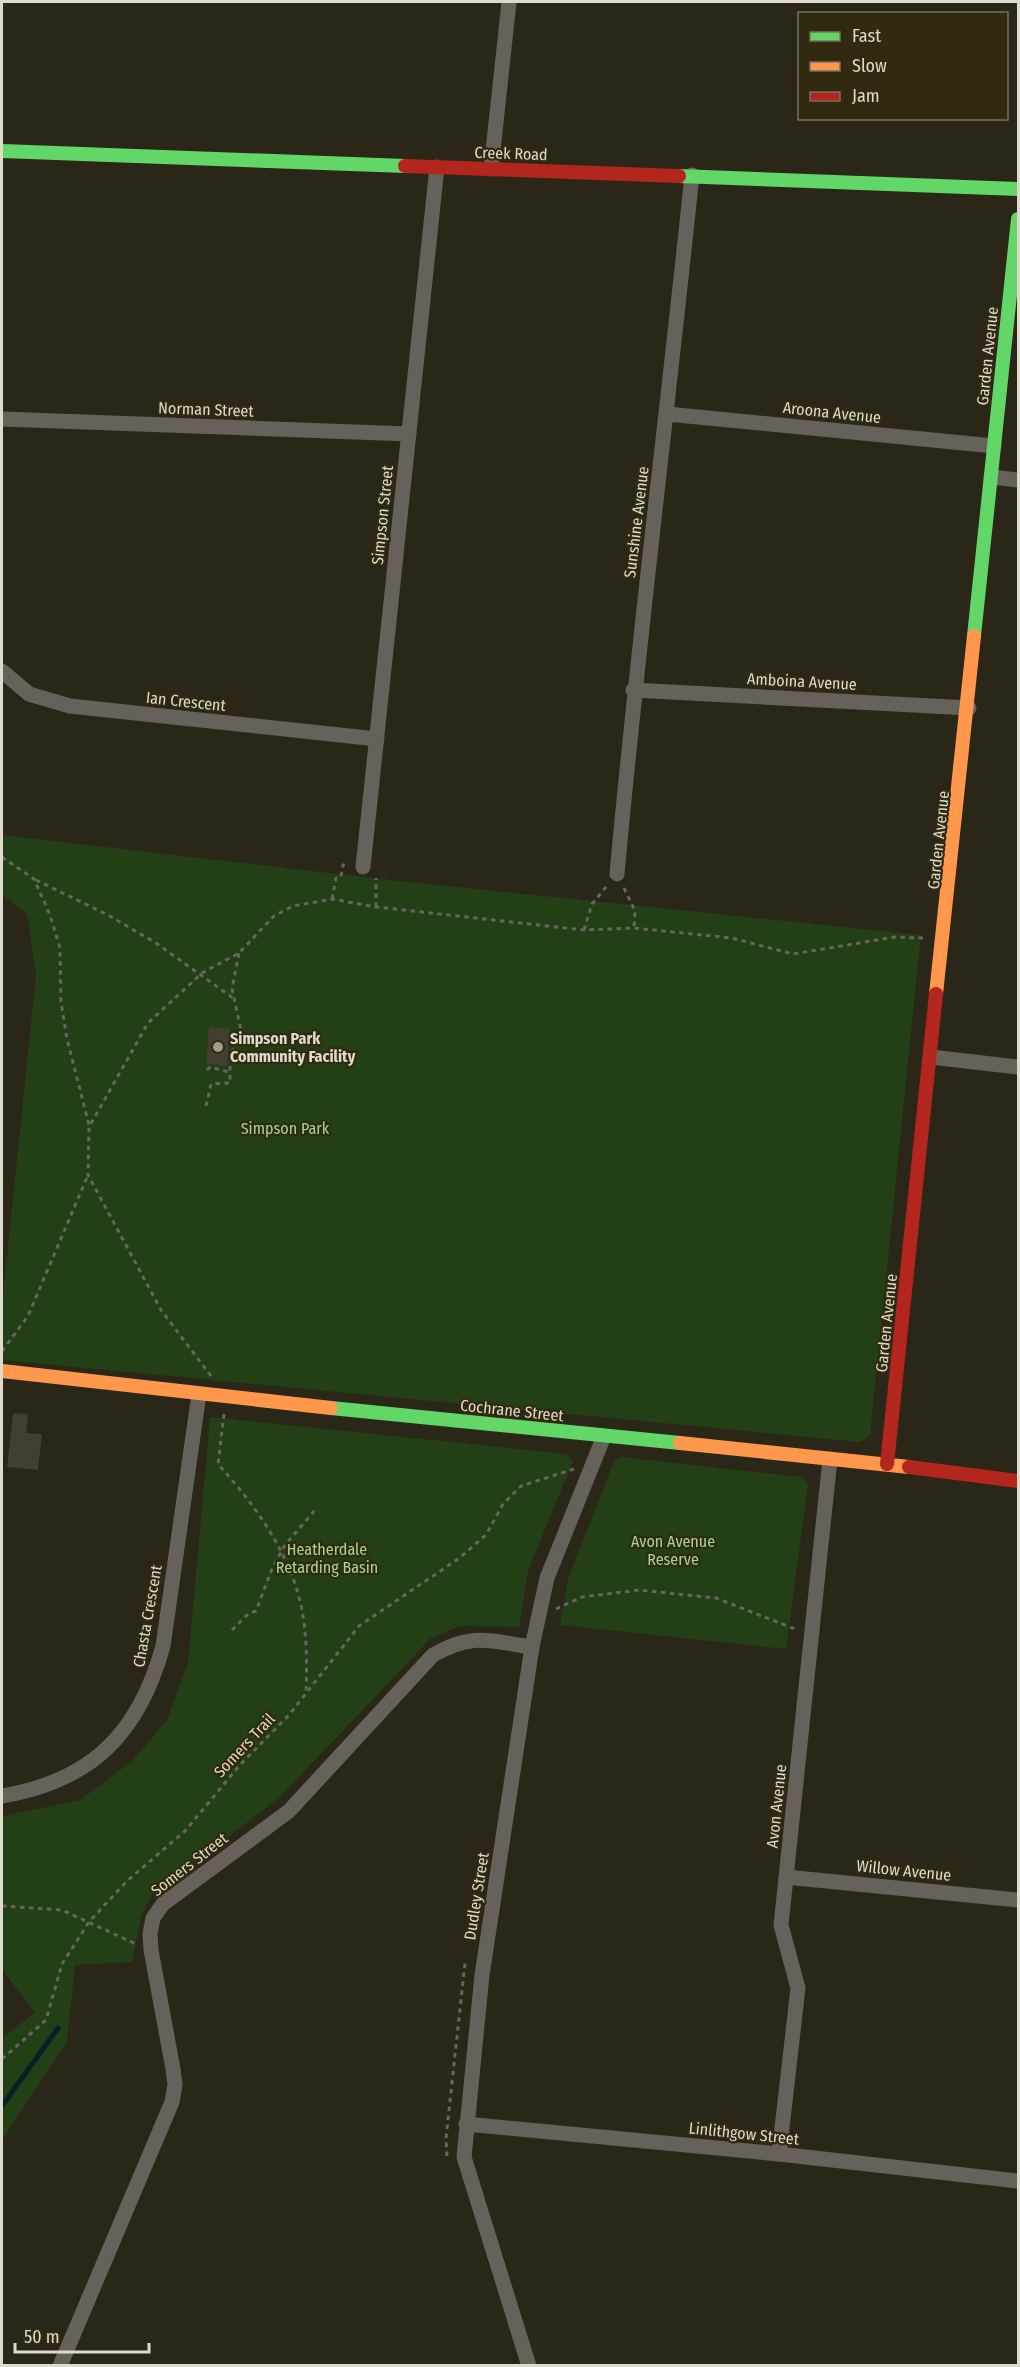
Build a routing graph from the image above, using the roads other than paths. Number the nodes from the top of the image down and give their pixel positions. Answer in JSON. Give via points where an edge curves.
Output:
{"nodes":[{"id":1,"x":509,"y":2,"type":"edge"},
{"id":2,"x":2,"y":151,"type":"edge"},
{"id":3,"x":437,"y":166,"type":"junction"},
{"id":4,"x":491,"y":169,"type":"junction"},
{"id":5,"x":692,"y":175,"type":"junction"},
{"id":6,"x":1018,"y":189,"type":"edge"},
{"id":7,"x":1018,"y":219,"type":"edge"},
{"id":8,"x":667,"y":414,"type":"junction"},
{"id":9,"x":2,"y":419,"type":"edge"},
{"id":10,"x":409,"y":434,"type":"junction"},
{"id":11,"x":994,"y":446,"type":"junction"},
{"id":12,"x":991,"y":477,"type":"junction"},
{"id":13,"x":1018,"y":480,"type":"edge"},
{"id":14,"x":2,"y":671,"type":"edge"},
{"id":15,"x":633,"y":690,"type":"junction"},
{"id":16,"x":969,"y":708,"type":"junction"},
{"id":17,"x":376,"y":739,"type":"junction"},
{"id":18,"x":363,"y":867,"type":"dead end"},
{"id":19,"x":617,"y":874,"type":"road end"},
{"id":20,"x":932,"y":1057,"type":"junction"},
{"id":21,"x":1018,"y":1066,"type":"edge"},
{"id":22,"x":2,"y":1371,"type":"edge"},
{"id":23,"x":199,"y":1394,"type":"junction"},
{"id":24,"x":604,"y":1436,"type":"junction"},
{"id":25,"x":830,"y":1459,"type":"junction"},
{"id":26,"x":887,"y":1464,"type":"junction"},
{"id":27,"x":1018,"y":1481,"type":"edge"},
{"id":28,"x":532,"y":1647,"type":"junction"},
{"id":29,"x":2,"y":1797,"type":"edge"},
{"id":30,"x":786,"y":1877,"type":"junction"},
{"id":31,"x":1018,"y":1900,"type":"edge"},
{"id":32,"x":466,"y":2124,"type":"junction"},
{"id":33,"x":779,"y":2154,"type":"junction"},
{"id":34,"x":1018,"y":2181,"type":"edge"},
{"id":35,"x":60,"y":2366,"type":"edge"},
{"id":36,"x":529,"y":2366,"type":"edge"}],
"edges":[{"from":1,"to":4,"type":"street"},
{"from":2,"to":3,"type":"street","name":"Creek Road"},
{"from":3,"to":4,"type":"street","name":"Creek Road"},
{"from":3,"to":10,"type":"street","name":"Simpson Street"},
{"from":4,"to":5,"type":"street","name":"Creek Road"},
{"from":5,"to":6,"type":"street","name":"Creek Road"},
{"from":5,"to":8,"type":"street","name":"Sunshine Avenue"},
{"from":7,"to":11,"type":"street","name":"Garden Avenue"},
{"from":8,"to":11,"type":"street","name":"Aroona Avenue"},
{"from":8,"to":15,"type":"street","name":"Sunshine Avenue"},
{"from":9,"to":10,"type":"street","name":"Norman Street"},
{"from":10,"to":17,"type":"street","name":"Simpson Street"},
{"from":11,"to":12,"type":"street","name":"Garden Avenue"},
{"from":12,"to":13,"type":"street"},
{"from":12,"to":16,"type":"street","name":"Garden Avenue"},
{"from":14,"to":17,"type":"street","name":"Ian Crescent","via":[[29,694],[70,706]]},
{"from":15,"to":16,"type":"street","name":"Amboina Avenue"},
{"from":15,"to":19,"type":"street","name":"Sunshine Avenue"},
{"from":16,"to":20,"type":"street","name":"Garden Avenue"},
{"from":17,"to":18,"type":"street","name":"Simpson Street"},
{"from":20,"to":21,"type":"street"},
{"from":20,"to":26,"type":"street","name":"Garden Avenue"},
{"from":22,"to":23,"type":"street","name":"Cochrane Street"},
{"from":23,"to":24,"type":"street","name":"Cochrane Street"},
{"from":23,"to":29,"type":"street","name":"Chasta Crescent","via":[[163,1647],[153,1684],[132,1720],[103,1753],[68,1776],[30,1792]]},
{"from":24,"to":25,"type":"street","name":"Cochrane Street"},
{"from":24,"to":28,"type":"street","name":"Dudley Street","via":[[547,1578]]},
{"from":25,"to":26,"type":"street","name":"Cochrane Street"},
{"from":25,"to":30,"type":"street","name":"Avon Avenue"},
{"from":26,"to":27,"type":"street","name":"Cochrane Street"},
{"from":28,"to":32,"type":"street","name":"Dudley Street","via":[[482,1976]]},
{"from":28,"to":35,"type":"street","name":"Somers Street","via":[[479,1639],[456,1642],[433,1654],[289,1811],[163,1904],[153,1918],[151,1950],[175,2085],[172,2102]]},
{"from":30,"to":31,"type":"street","name":"Willow Avenue"},
{"from":30,"to":33,"type":"street","name":"Avon Avenue","via":[[781,1924],[798,1988]]},
{"from":32,"to":33,"type":"street","name":"Linlithgow Street"},
{"from":32,"to":36,"type":"street","name":"Dudley Street","via":[[464,2157]]},
{"from":33,"to":34,"type":"street","name":"Linlithgow Street"}]}
